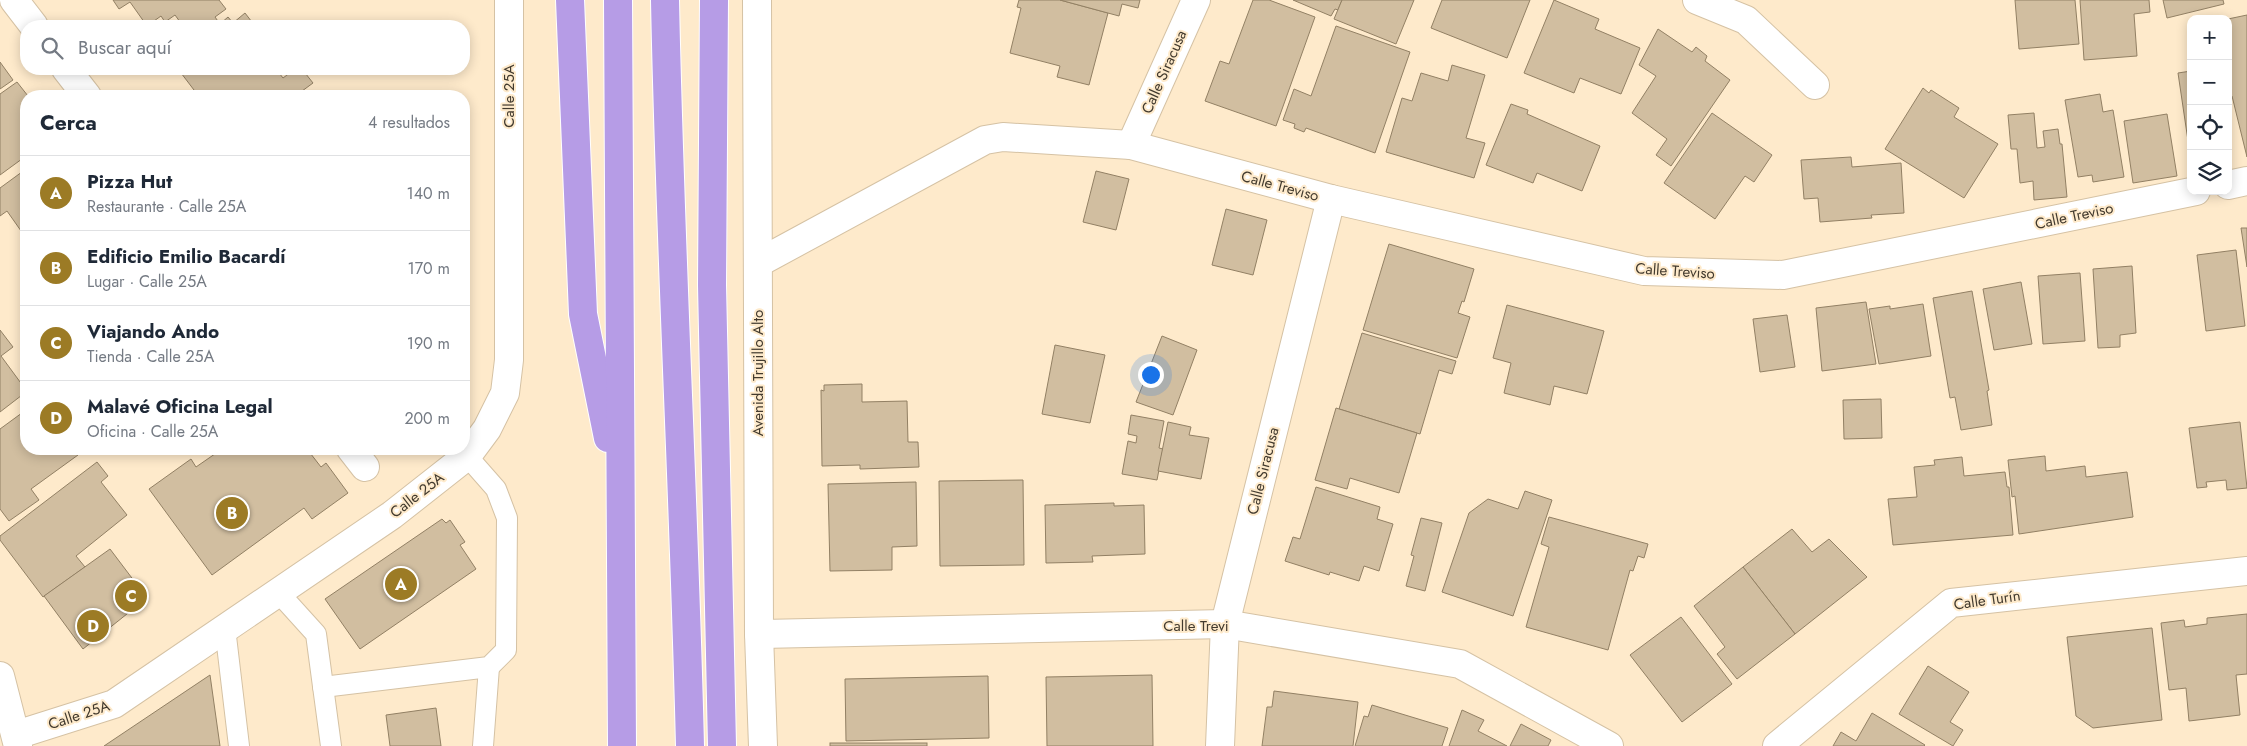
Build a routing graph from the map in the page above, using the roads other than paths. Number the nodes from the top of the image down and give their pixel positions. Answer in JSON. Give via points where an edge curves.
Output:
{"nodes":[{"id":1,"x":14,"y":0,"type":"edge"},
{"id":2,"x":510,"y":0,"type":"edge"},
{"id":3,"x":570,"y":0,"type":"edge"},
{"id":4,"x":618,"y":0,"type":"edge"},
{"id":5,"x":665,"y":0,"type":"edge"},
{"id":6,"x":714,"y":0,"type":"edge"},
{"id":7,"x":757,"y":0,"type":"edge"},
{"id":8,"x":1196,"y":0,"type":"edge"},
{"id":9,"x":1697,"y":0,"type":"edge"},
{"id":10,"x":29,"y":20,"type":"edge"},
{"id":11,"x":71,"y":75,"type":"edge"},
{"id":12,"x":1815,"y":85,"type":"dead end"},
{"id":13,"x":82,"y":90,"type":"edge"},
{"id":14,"x":1131,"y":145,"type":"junction"},
{"id":15,"x":2247,"y":181,"type":"edge"},
{"id":16,"x":2232,"y":184,"type":"edge"},
{"id":17,"x":2187,"y":193,"type":"edge"},
{"id":18,"x":1331,"y":199,"type":"junction"},
{"id":19,"x":758,"y":263,"type":"junction"},
{"id":20,"x":470,"y":452,"type":"edge"},
{"id":21,"x":467,"y":456,"type":"joint"},
{"id":22,"x":620,"y":497,"type":"junction"},
{"id":23,"x":2247,"y":571,"type":"edge"},
{"id":24,"x":278,"y":592,"type":"junction"},
{"id":25,"x":1225,"y":624,"type":"junction"},
{"id":26,"x":225,"y":628,"type":"junction"},
{"id":27,"x":759,"y":634,"type":"junction"},
{"id":28,"x":489,"y":667,"type":"junction"},
{"id":29,"x":0,"y":676,"type":"edge"},
{"id":30,"x":323,"y":687,"type":"junction"},
{"id":31,"x":621,"y":700,"type":"junction"},
{"id":32,"x":17,"y":740,"type":"edge"},
{"id":33,"x":238,"y":746,"type":"edge"},
{"id":34,"x":331,"y":746,"type":"edge"},
{"id":35,"x":483,"y":746,"type":"edge"},
{"id":36,"x":609,"y":746,"type":"edge"},
{"id":37,"x":622,"y":746,"type":"edge"},
{"id":38,"x":690,"y":746,"type":"edge"},
{"id":39,"x":722,"y":746,"type":"edge"},
{"id":40,"x":763,"y":746,"type":"edge"},
{"id":41,"x":1220,"y":746,"type":"edge"},
{"id":42,"x":1609,"y":746,"type":"edge"},
{"id":43,"x":1777,"y":746,"type":"edge"}],
"edges":[{"from":1,"to":10,"type":"street"},
{"from":2,"to":20,"type":"street","name":"Calle 25A","via":[[508,379],[505,393],[487,429]]},
{"from":3,"to":22,"type":"highway","via":[[583,314]]},
{"from":4,"to":22,"type":"highway"},
{"from":5,"to":38,"type":"highway","via":[[668,176],[685,541]]},
{"from":6,"to":39,"type":"highway","via":[[712,284]]},
{"from":7,"to":19,"type":"street","name":"Avenida Trujillo Alto"},
{"from":8,"to":14,"type":"street","name":"Calle Siracusa"},
{"from":9,"to":12,"type":"street","via":[[1746,20]]},
{"from":11,"to":13,"type":"street"},
{"from":14,"to":18,"type":"street","name":"Calle Treviso"},
{"from":14,"to":19,"type":"street","name":"Calle Treviso","via":[[1003,137],[985,140]]},
{"from":15,"to":16,"type":"street"},
{"from":17,"to":18,"type":"street","name":"Calle Treviso","via":[[1783,275],[1644,271]]},
{"from":18,"to":25,"type":"street","name":"Calle Siracusa"},
{"from":19,"to":27,"type":"street","name":"Avenida Trujillo Alto"},
{"from":21,"to":24,"type":"street","name":"Calle 25A","via":[[392,515]]},
{"from":21,"to":28,"type":"lane","via":[[496,489],[507,518],[506,650]]},
{"from":22,"to":31,"type":"highway"},
{"from":23,"to":43,"type":"street","name":"Calle Turín","via":[[1951,602]]},
{"from":24,"to":26,"type":"street","name":"Calle 25A"},
{"from":24,"to":30,"type":"lane","via":[[316,634]]},
{"from":25,"to":27,"type":"street","name":"Calle Trevi"},
{"from":25,"to":41,"type":"street","name":"Calle Siracusa"},
{"from":25,"to":42,"type":"street","name":"Calle Trevi","via":[[1460,664]]},
{"from":26,"to":32,"type":"street","name":"Calle 25A","via":[[114,704]]},
{"from":26,"to":33,"type":"lane"},
{"from":27,"to":40,"type":"street","name":"Avenida Trujillo Alto"},
{"from":28,"to":30,"type":"lane"},
{"from":28,"to":35,"type":"lane"},
{"from":29,"to":32,"type":"street"},
{"from":30,"to":34,"type":"lane"},
{"from":31,"to":36,"type":"highway"},
{"from":31,"to":37,"type":"highway"}]}
